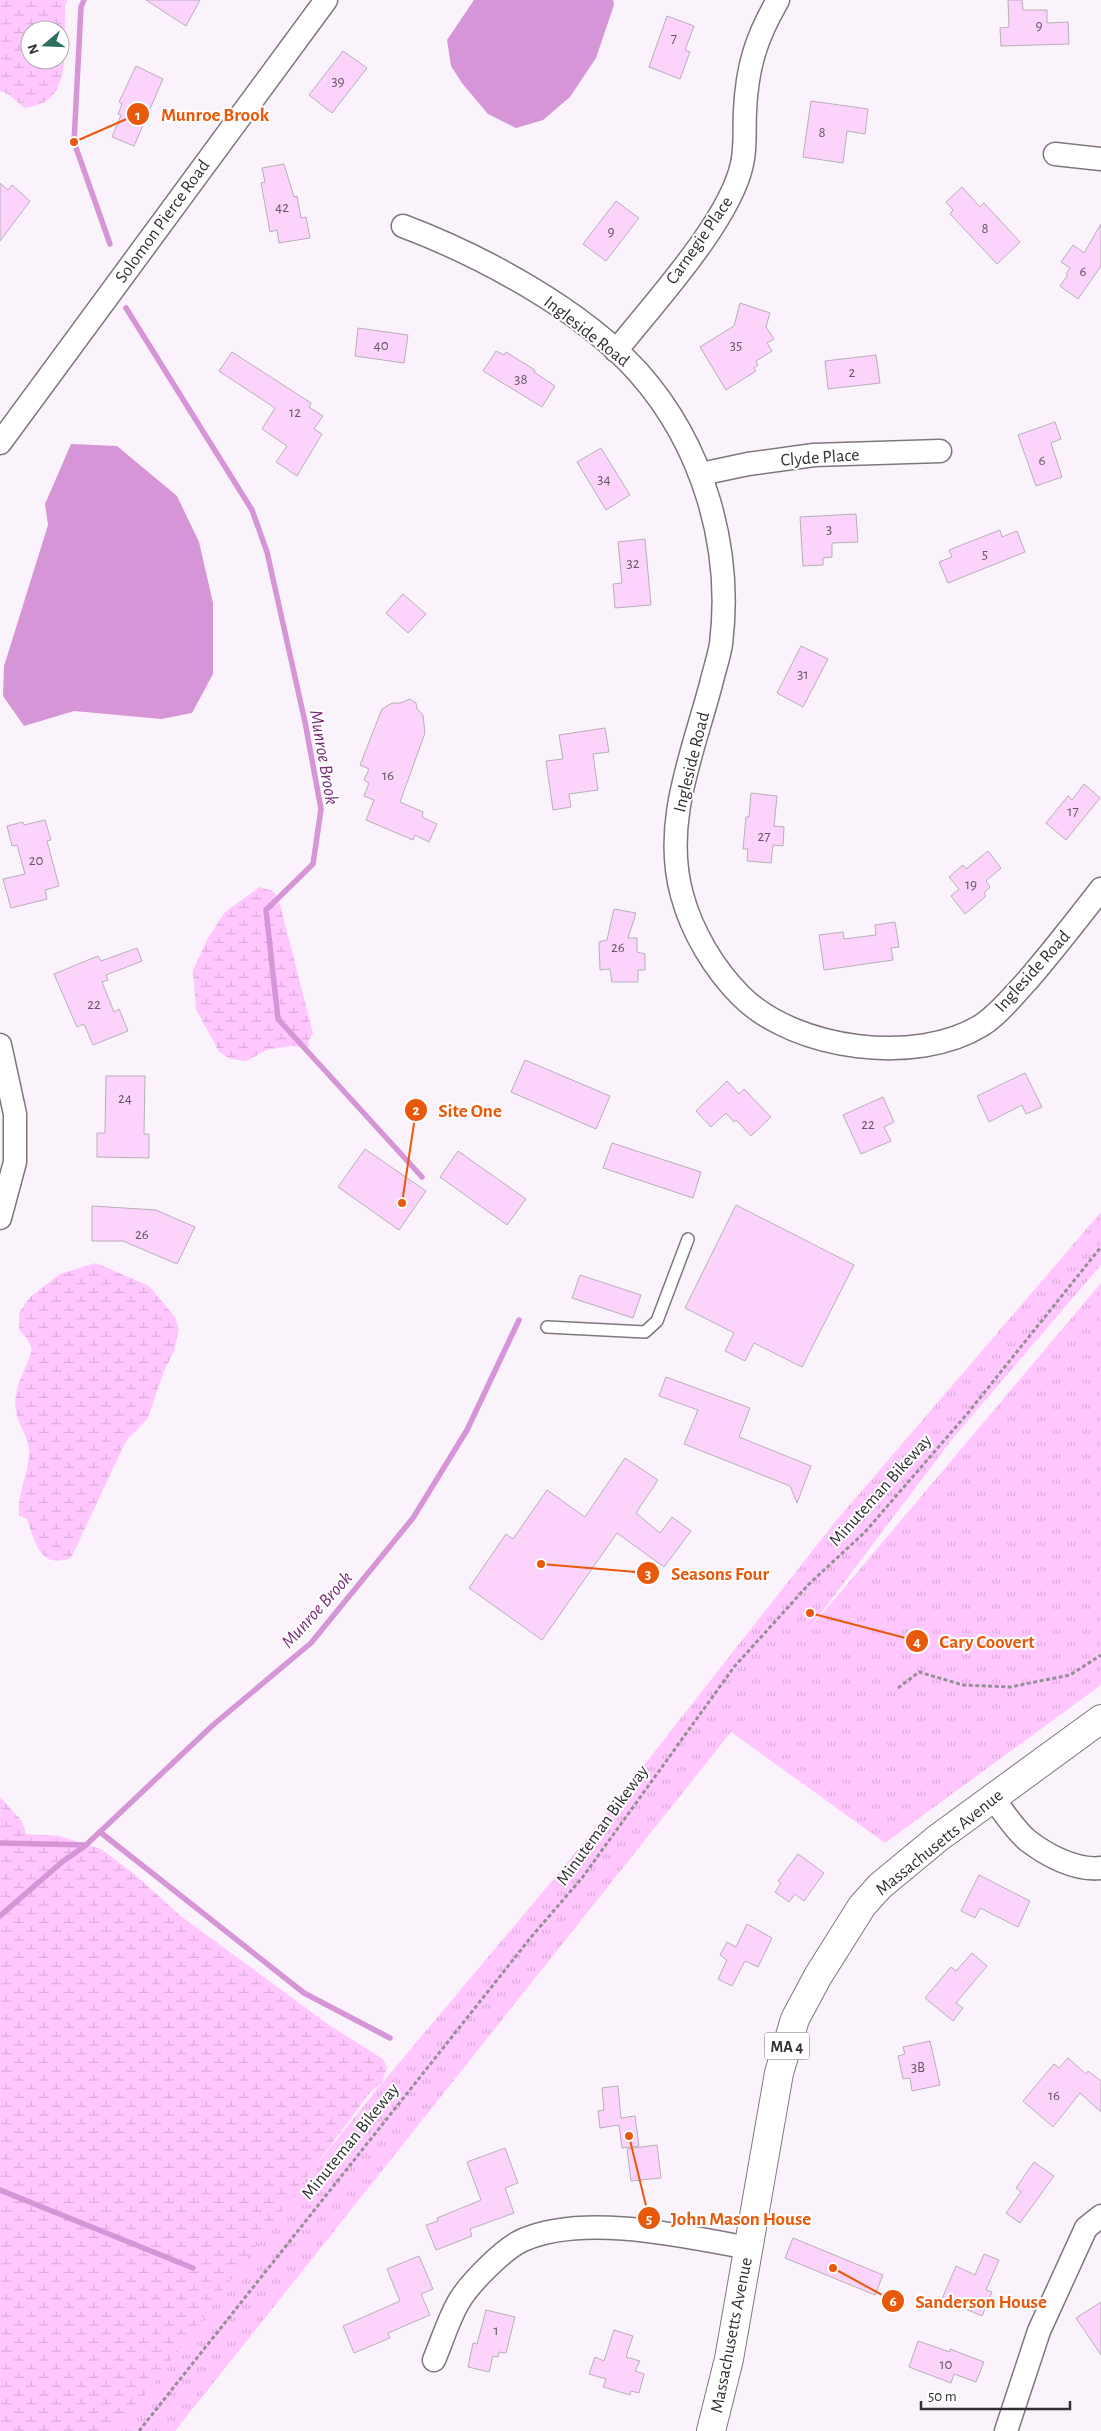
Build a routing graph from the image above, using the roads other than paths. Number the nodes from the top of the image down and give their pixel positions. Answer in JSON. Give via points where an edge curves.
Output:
{"nodes":[{"id":1,"x":326,"y":0,"type":"edge"},
{"id":2,"x":778,"y":0,"type":"edge"},
{"id":3,"x":1055,"y":154,"type":"dead end"},
{"id":4,"x":1101,"y":159,"type":"edge"},
{"id":5,"x":403,"y":226,"type":"dead end"},
{"id":6,"x":616,"y":351,"type":"junction"},
{"id":7,"x":0,"y":443,"type":"edge"},
{"id":8,"x":940,"y":451,"type":"dead end"},
{"id":9,"x":701,"y":474,"type":"junction"},
{"id":10,"x":1101,"y":889,"type":"edge"},
{"id":11,"x":0,"y":1045,"type":"edge"},
{"id":12,"x":0,"y":1218,"type":"edge"},
{"id":13,"x":688,"y":1239,"type":"dead end"},
{"id":14,"x":547,"y":1327,"type":"dead end"},
{"id":15,"x":1101,"y":1719,"type":"edge"},
{"id":16,"x":993,"y":1798,"type":"junction"},
{"id":17,"x":1101,"y":1868,"type":"edge"},
{"id":18,"x":1101,"y":2216,"type":"edge"},
{"id":19,"x":749,"y":2248,"type":"junction"},
{"id":20,"x":434,"y":2360,"type":"dead end"},
{"id":21,"x":712,"y":2431,"type":"edge"},
{"id":22,"x":1006,"y":2431,"type":"edge"}],
"edges":[{"from":1,"to":7,"type":"street","name":"Solomon Pierce Road"},
{"from":2,"to":6,"type":"street","name":"Carnegie Place","via":[[761,28],[750,64],[743,163],[729,201],[694,252]]},
{"from":3,"to":4,"type":"street"},
{"from":5,"to":6,"type":"street","name":"Ingleside Road","via":[[444,242],[513,278],[571,315]]},
{"from":6,"to":9,"type":"street","name":"Ingleside Road","via":[[639,373],[665,408]]},
{"from":8,"to":9,"type":"street","name":"Clyde Place","via":[[814,455]]},
{"from":9,"to":10,"type":"street","name":"Ingleside Road","via":[[719,534],[721,644],[678,802],[674,832],[676,863],[689,918],[704,948],[742,997],[766,1016],[798,1031],[861,1046],[892,1049],[924,1046],[954,1038],[982,1025],[1007,1004]]},
{"from":11,"to":12,"type":"street","via":[[15,1114],[15,1162]]},
{"from":13,"to":14,"type":"lane","via":[[657,1321],[645,1332]]},
{"from":15,"to":16,"type":"main road","name":"Massachusetts Avenue","number":"MA 4"},
{"from":16,"to":17,"type":"street","via":[[1026,1839],[1052,1856],[1089,1870]]},
{"from":16,"to":19,"type":"main road","name":"Massachusetts Avenue","number":"MA 4","via":[[880,1886],[862,1906],[818,1976],[795,2019],[780,2073]]},
{"from":18,"to":22,"type":"street","via":[[1086,2228],[1039,2331]]},
{"from":19,"to":20,"type":"street","via":[[617,2228],[563,2229],[522,2240],[482,2272],[458,2303]]},
{"from":19,"to":21,"type":"main road","name":"Massachusetts Avenue","number":"MA 4"}]}
